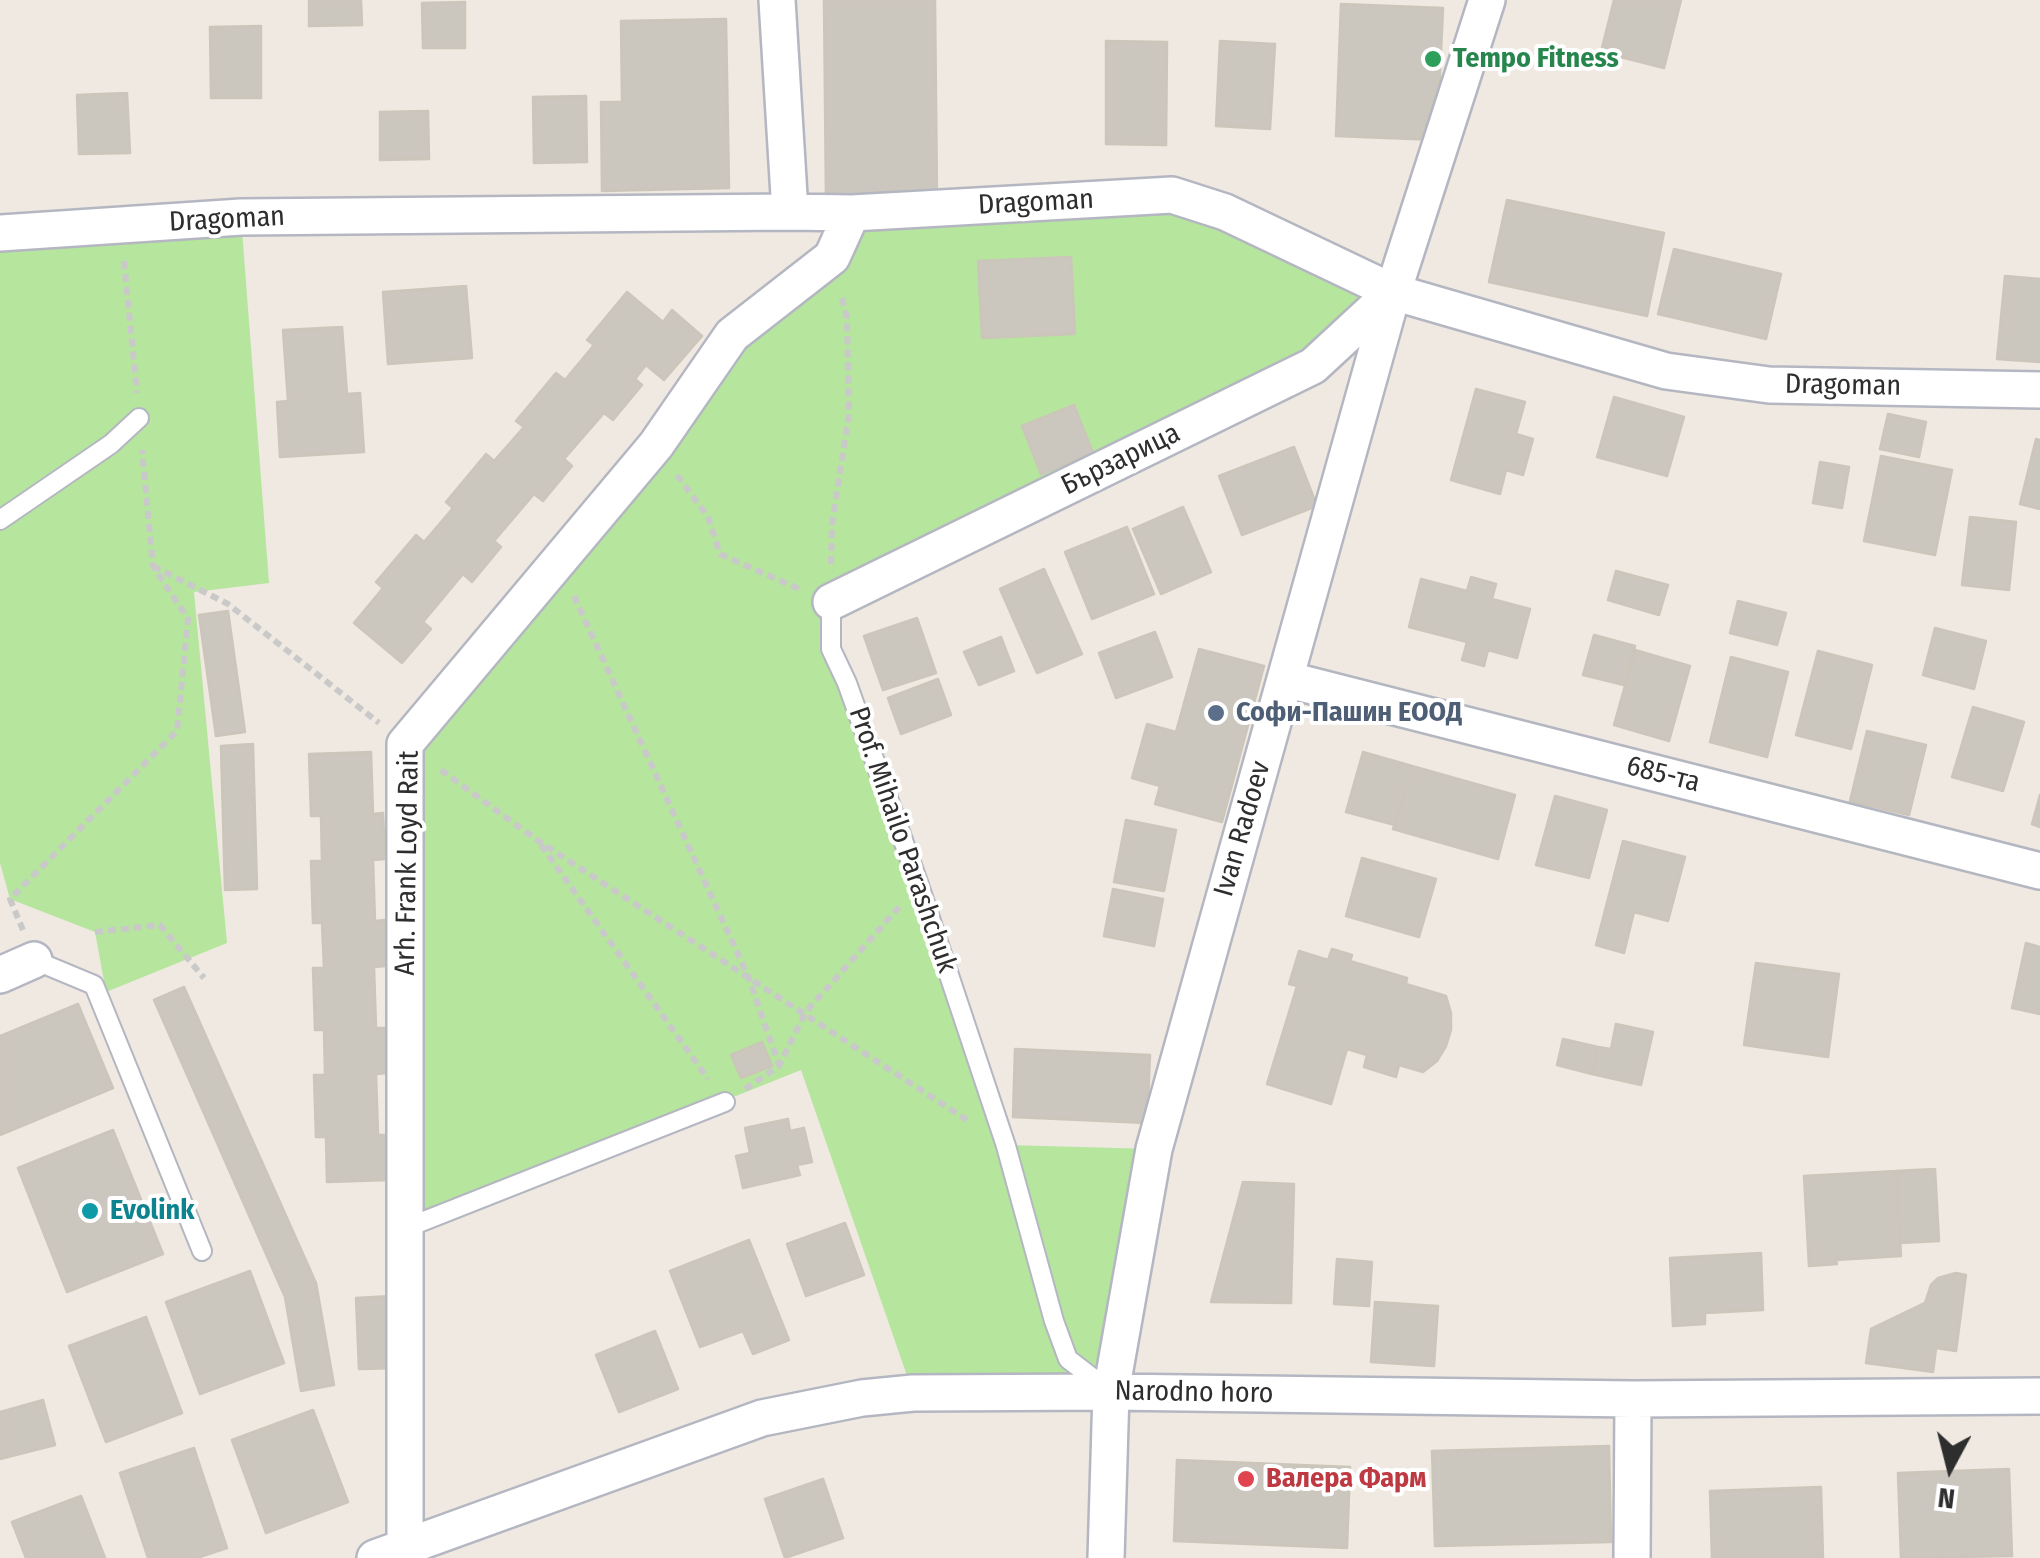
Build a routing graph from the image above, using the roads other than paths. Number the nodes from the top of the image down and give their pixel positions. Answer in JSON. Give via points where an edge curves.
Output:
{"nodes":[{"id":1,"x":777,"y":0,"type":"edge"},
{"id":2,"x":1487,"y":0,"type":"edge"},
{"id":3,"x":790,"y":212,"type":"junction"},
{"id":4,"x":852,"y":214,"type":"junction"},
{"id":5,"x":0,"y":234,"type":"edge"},
{"id":6,"x":1394,"y":292,"type":"junction"},
{"id":7,"x":2040,"y":390,"type":"edge"},
{"id":8,"x":139,"y":418,"type":"road end"},
{"id":9,"x":0,"y":520,"type":"edge"},
{"id":10,"x":831,"y":602,"type":"joint"},
{"id":11,"x":1285,"y":679,"type":"junction"},
{"id":12,"x":2040,"y":871,"type":"edge"},
{"id":13,"x":34,"y":960,"type":"joint"},
{"id":14,"x":0,"y":975,"type":"edge"},
{"id":15,"x":725,"y":1102,"type":"road end"},
{"id":16,"x":406,"y":1228,"type":"junction"},
{"id":17,"x":202,"y":1251,"type":"dead end"},
{"id":18,"x":1111,"y":1392,"type":"junction"},
{"id":19,"x":2040,"y":1396,"type":"edge"},
{"id":20,"x":1633,"y":1399,"type":"junction"},
{"id":21,"x":397,"y":1554,"type":"edge"},
{"id":22,"x":1106,"y":1558,"type":"edge"},
{"id":23,"x":1632,"y":1558,"type":"edge"}],
"edges":[{"from":1,"to":3,"type":"street"},
{"from":2,"to":6,"type":"street","name":"Ivan Radoev"},
{"from":3,"to":4,"type":"street","name":"Dragoman"},
{"from":3,"to":5,"type":"street","name":"Dragoman","via":[[241,217]]},
{"from":4,"to":6,"type":"street","name":"Dragoman","via":[[1172,195],[1225,212]]},
{"from":4,"to":16,"type":"street","name":"Arh. Frank Loyd Rait","via":[[832,258],[732,335],[656,445],[404,744]]},
{"from":6,"to":7,"type":"street","name":"Dragoman","via":[[1666,371],[1768,385]]},
{"from":6,"to":10,"type":"street","name":"Бързарица","via":[[1313,366]]},
{"from":6,"to":11,"type":"street","name":"Ivan Radoev"},
{"from":8,"to":9,"type":"lane"},
{"from":10,"to":18,"type":"lane","name":"Prof. Mihailo Parashchuk","via":[[831,649],[1006,1146],[1054,1321],[1068,1360]]},
{"from":11,"to":12,"type":"street","name":"685-та"},
{"from":11,"to":18,"type":"street","name":"Ivan Radoev","via":[[1154,1148]]},
{"from":13,"to":14,"type":"street"},
{"from":13,"to":17,"type":"lane","via":[[94,985]]},
{"from":15,"to":16,"type":"lane"},
{"from":16,"to":21,"type":"street","name":"Arh. Frank Loyd Rait"},
{"from":18,"to":20,"type":"street","name":"Narodno horo"},
{"from":18,"to":21,"type":"street","name":"Narodno horo","via":[[913,1393],[762,1418]]},
{"from":18,"to":22,"type":"street","name":"Ivan Radoev"},
{"from":19,"to":20,"type":"street","name":"Narodno horo"},
{"from":20,"to":23,"type":"street"}]}
